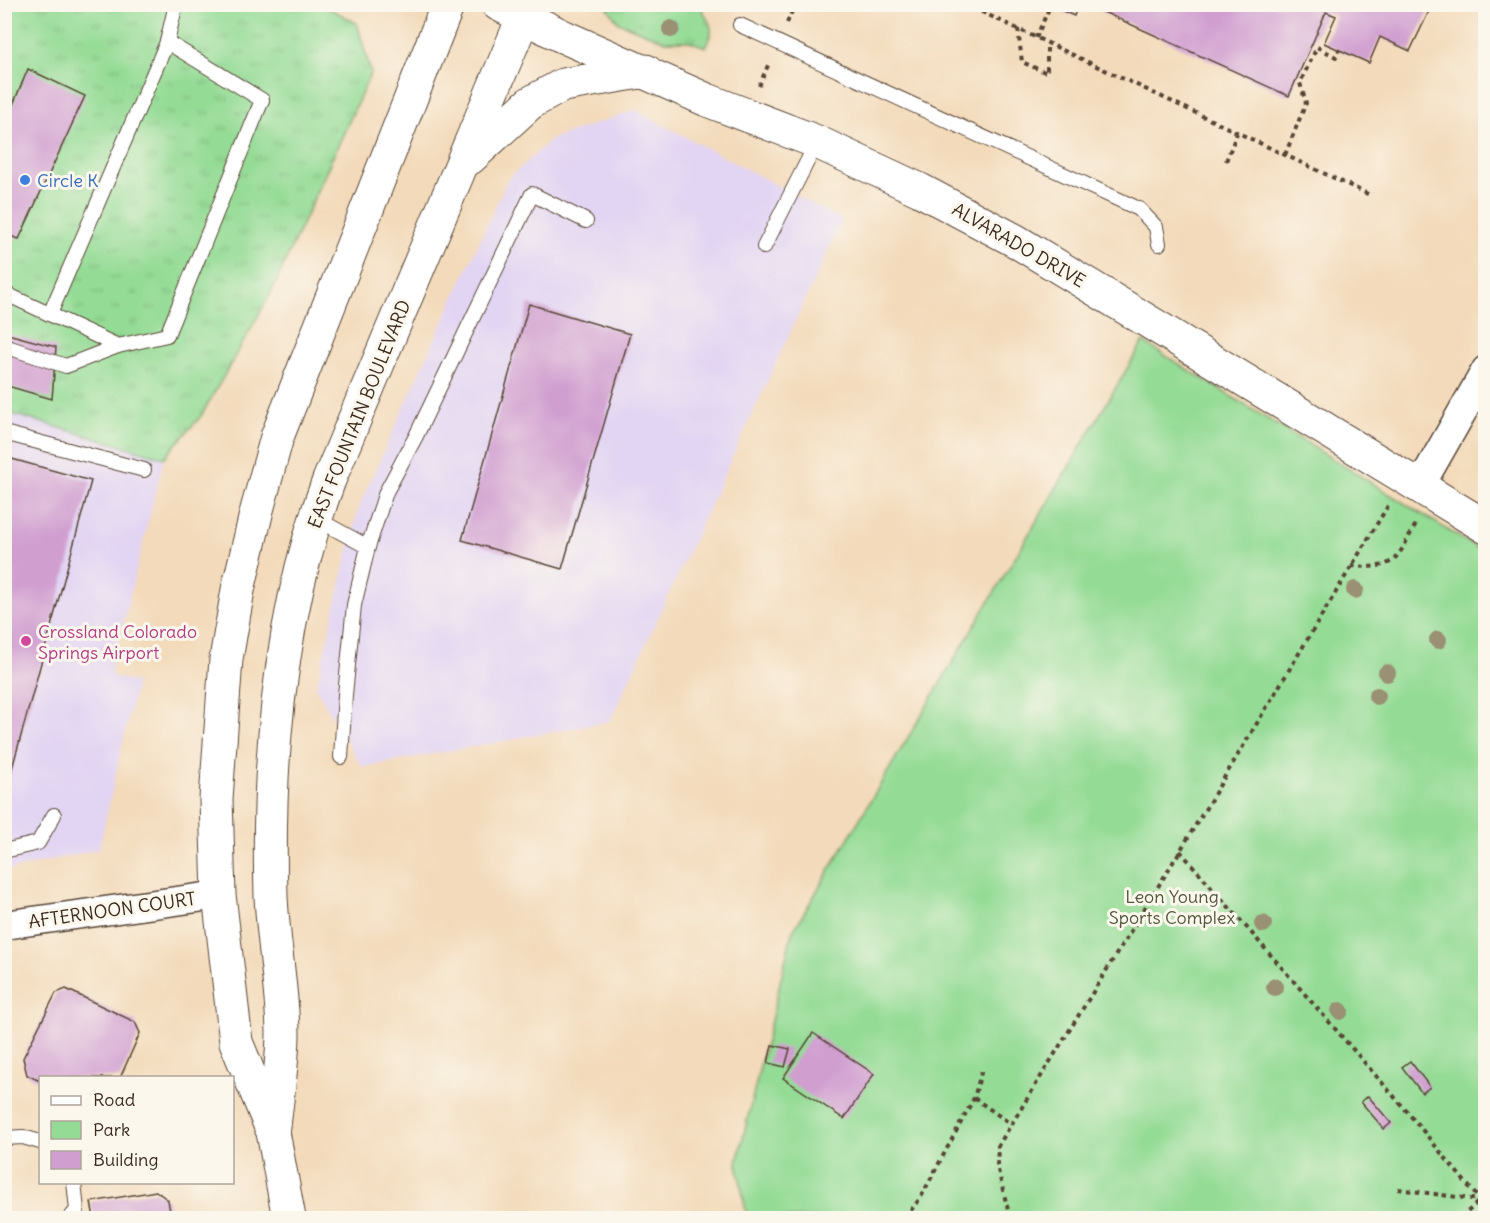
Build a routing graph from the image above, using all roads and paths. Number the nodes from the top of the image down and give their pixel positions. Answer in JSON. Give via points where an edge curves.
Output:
{"nodes":[{"id":1,"x":176,"y":4,"type":"edge"},
{"id":2,"x":448,"y":4,"type":"edge"},
{"id":3,"x":965,"y":4,"type":"edge"},
{"id":4,"x":1050,"y":6,"type":"edge"},
{"id":5,"x":517,"y":9,"type":"edge"},
{"id":6,"x":740,"y":25,"type":"dead end"},
{"id":7,"x":1018,"y":29,"type":"junction"},
{"id":8,"x":1036,"y":38,"type":"junction"},
{"id":9,"x":167,"y":42,"type":"junction"},
{"id":10,"x":1047,"y":44,"type":"junction"},
{"id":11,"x":1340,"y":50,"type":"dead end"},
{"id":12,"x":646,"y":71,"type":"junction"},
{"id":13,"x":1237,"y":133,"type":"junction"},
{"id":14,"x":817,"y":142,"type":"junction"},
{"id":15,"x":1285,"y":155,"type":"junction"},
{"id":16,"x":1226,"y":161,"type":"dead end"},
{"id":17,"x":462,"y":165,"type":"junction"},
{"id":18,"x":1372,"y":196,"type":"dead end"},
{"id":19,"x":586,"y":220,"type":"dead end"},
{"id":20,"x":1159,"y":244,"type":"dead end"},
{"id":21,"x":764,"y":247,"type":"dead end"},
{"id":22,"x":4,"y":292,"type":"edge"},
{"id":23,"x":50,"y":314,"type":"junction"},
{"id":24,"x":4,"y":346,"type":"edge"},
{"id":25,"x":118,"y":346,"type":"junction"},
{"id":26,"x":1485,"y":370,"type":"edge"},
{"id":27,"x":4,"y":432,"type":"edge"},
{"id":28,"x":144,"y":470,"type":"dead end"},
{"id":29,"x":1420,"y":486,"type":"junction"},
{"id":30,"x":1391,"y":501,"type":"dead end"},
{"id":31,"x":315,"y":518,"type":"junction"},
{"id":32,"x":1419,"y":519,"type":"dead end"},
{"id":33,"x":1485,"y":527,"type":"edge"},
{"id":34,"x":368,"y":547,"type":"junction"},
{"id":35,"x":1352,"y":566,"type":"junction"},
{"id":36,"x":341,"y":757,"type":"dead end"},
{"id":37,"x":54,"y":815,"type":"dead end"},
{"id":38,"x":4,"y":851,"type":"edge"},
{"id":39,"x":1180,"y":851,"type":"junction"},
{"id":40,"x":219,"y":896,"type":"junction"},
{"id":41,"x":4,"y":925,"type":"edge"},
{"id":42,"x":982,"y":1069,"type":"dead end"},
{"id":43,"x":974,"y":1098,"type":"junction"},
{"id":44,"x":1011,"y":1124,"type":"junction"},
{"id":45,"x":273,"y":1132,"type":"junction"},
{"id":46,"x":4,"y":1138,"type":"edge"},
{"id":47,"x":39,"y":1142,"type":"edge"},
{"id":48,"x":74,"y":1184,"type":"edge"},
{"id":49,"x":1398,"y":1189,"type":"dead end"},
{"id":50,"x":1480,"y":1200,"type":"junction"},
{"id":51,"x":1485,"y":1204,"type":"edge"},
{"id":52,"x":70,"y":1218,"type":"edge"},
{"id":53,"x":289,"y":1218,"type":"edge"},
{"id":54,"x":904,"y":1218,"type":"edge"},
{"id":55,"x":1010,"y":1218,"type":"edge"},
{"id":56,"x":1461,"y":1218,"type":"edge"}],
"edges":[{"from":1,"to":9,"type":"lane"},
{"from":2,"to":40,"type":"main road","name":"EAST FOUNTAIN BOULEVARD","via":[[278,437],[257,510],[226,659],[216,799]]},
{"from":3,"to":7,"type":"path"},
{"from":4,"to":8,"type":"path"},
{"from":5,"to":12,"type":"main road","name":"ALVARADO DRIVE","via":[[560,35]]},
{"from":5,"to":17,"type":"main road","name":"EAST FOUNTAIN BOULEVARD"},
{"from":6,"to":20,"type":"lane","via":[[1139,209],[1156,227]]},
{"from":7,"to":8,"type":"path"},
{"from":7,"to":10,"type":"path","via":[[1022,62],[1047,73]]},
{"from":8,"to":10,"type":"path"},
{"from":9,"to":23,"type":"lane"},
{"from":9,"to":25,"type":"lane","via":[[262,100],[167,335]]},
{"from":10,"to":13,"type":"path"},
{"from":11,"to":15,"type":"path","via":[[1336,57],[1317,47],[1300,83],[1306,103]]},
{"from":12,"to":14,"type":"main road","name":"ALVARADO DRIVE","via":[[707,100]]},
{"from":12,"to":17,"type":"main road","via":[[563,85],[530,103]]},
{"from":13,"to":15,"type":"path"},
{"from":13,"to":16,"type":"path"},
{"from":14,"to":21,"type":"lane"},
{"from":14,"to":29,"type":"main road","name":"ALVARADO DRIVE","via":[[1016,241]]},
{"from":15,"to":18,"type":"path"},
{"from":17,"to":31,"type":"main road","name":"EAST FOUNTAIN BOULEVARD"},
{"from":19,"to":34,"type":"lane","via":[[532,194],[386,492]]},
{"from":22,"to":23,"type":"lane"},
{"from":23,"to":25,"type":"lane"},
{"from":24,"to":25,"type":"lane","via":[[66,366]]},
{"from":26,"to":29,"type":"street"},
{"from":27,"to":28,"type":"lane"},
{"from":29,"to":33,"type":"main road","name":"ALVARADO DRIVE"},
{"from":30,"to":35,"type":"path"},
{"from":31,"to":34,"type":"lane"},
{"from":31,"to":45,"type":"main road","name":"EAST FOUNTAIN BOULEVARD","via":[[290,622],[275,729],[271,897],[283,1032]]},
{"from":32,"to":35,"type":"path","via":[[1390,564],[1372,568]]},
{"from":34,"to":36,"type":"lane","via":[[354,604]]},
{"from":35,"to":39,"type":"path"},
{"from":37,"to":38,"type":"lane","via":[[38,843]]},
{"from":39,"to":44,"type":"path"},
{"from":39,"to":50,"type":"path"},
{"from":40,"to":41,"type":"street","name":"AFTERNOON COURT"},
{"from":40,"to":45,"type":"main road","name":"EAST FOUNTAIN BOULEVARD","via":[[236,1042]]},
{"from":42,"to":43,"type":"path"},
{"from":43,"to":44,"type":"path"},
{"from":43,"to":54,"type":"path","via":[[921,1197]]},
{"from":44,"to":55,"type":"path","via":[[998,1146],[998,1167]]},
{"from":45,"to":53,"type":"main road","name":"EAST FOUNTAIN BOULEVARD"},
{"from":46,"to":47,"type":"lane"},
{"from":48,"to":52,"type":"lane","via":[[77,1210]]},
{"from":49,"to":50,"type":"path"},
{"from":50,"to":51,"type":"path"},
{"from":50,"to":56,"type":"path"}]}
